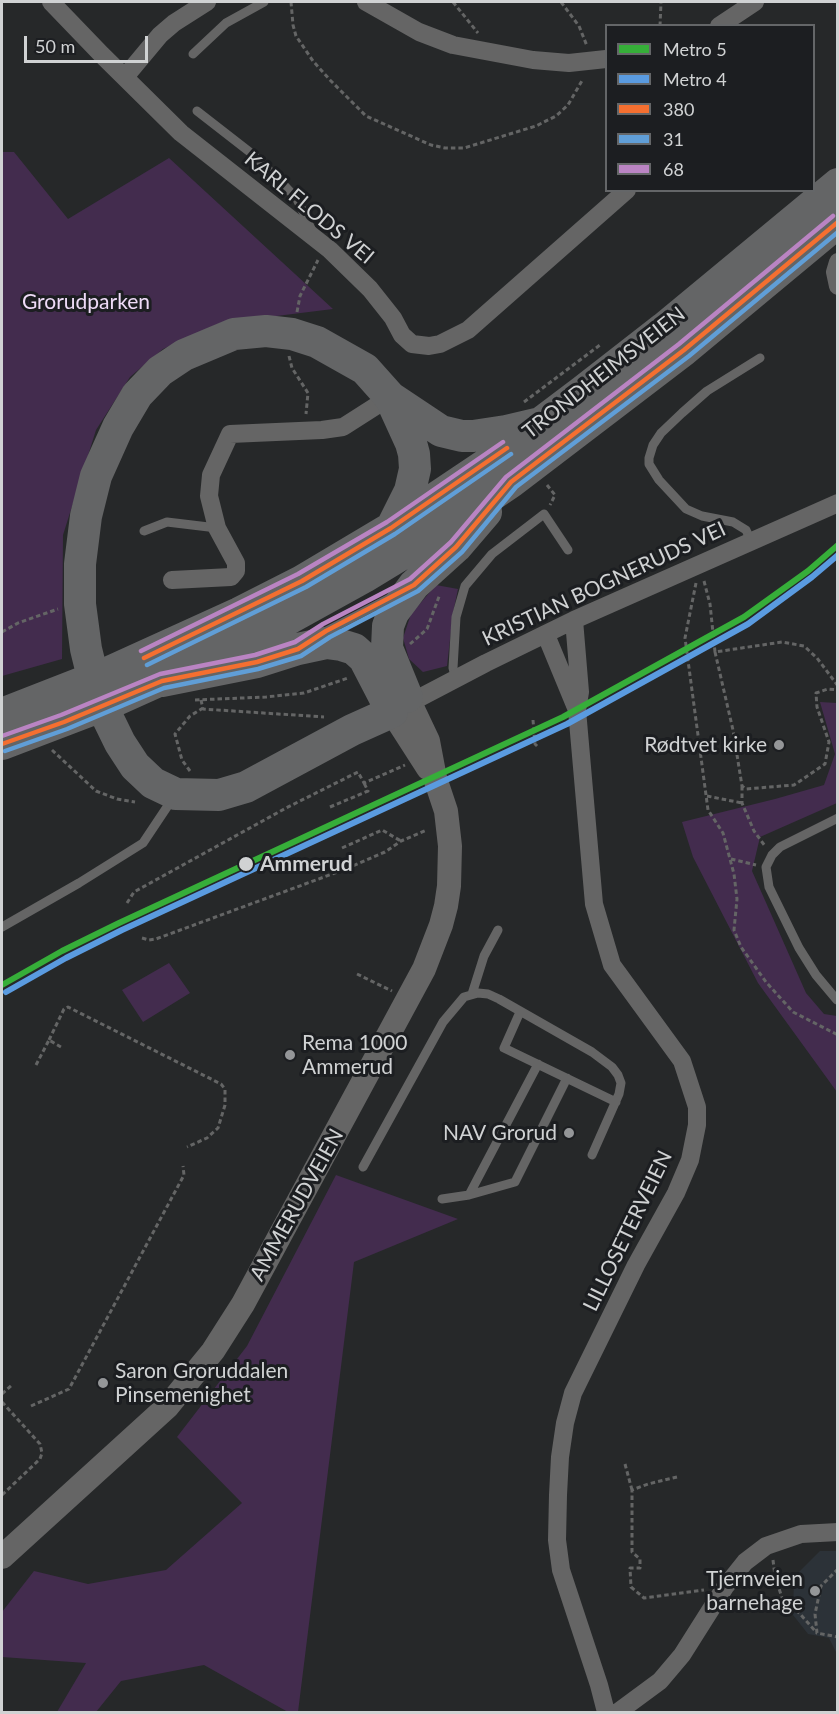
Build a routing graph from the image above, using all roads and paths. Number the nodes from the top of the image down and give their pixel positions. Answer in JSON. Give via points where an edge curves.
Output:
{"nodes":[{"id":1,"x":51,"y":2,"type":"edge"},
{"id":2,"x":207,"y":2,"type":"edge"},
{"id":3,"x":264,"y":2,"type":"edge"},
{"id":4,"x":291,"y":2,"type":"edge"},
{"id":5,"x":366,"y":2,"type":"edge"},
{"id":6,"x":453,"y":2,"type":"edge"},
{"id":7,"x":561,"y":2,"type":"edge"},
{"id":8,"x":661,"y":2,"type":"edge"},
{"id":9,"x":750,"y":12,"type":"edge"},
{"id":10,"x":660,"y":24,"type":"edge"},
{"id":11,"x":723,"y":24,"type":"edge"},
{"id":12,"x":483,"y":51,"type":"junction"},
{"id":13,"x":194,"y":54,"type":"dead end"},
{"id":14,"x":605,"y":60,"type":"edge"},
{"id":15,"x":588,"y":61,"type":"junction"},
{"id":16,"x":125,"y":77,"type":"junction"},
{"id":17,"x":197,"y":111,"type":"dead end"},
{"id":18,"x":837,"y":184,"type":"edge"},
{"id":19,"x":625,"y":192,"type":"edge"},
{"id":20,"x":837,"y":222,"type":"edge"},
{"id":21,"x":320,"y":242,"type":"junction"},
{"id":22,"x":837,"y":262,"type":"edge"},
{"id":23,"x":837,"y":286,"type":"edge"},
{"id":24,"x":295,"y":320,"type":"dead end"},
{"id":25,"x":288,"y":352,"type":"dead end"},
{"id":26,"x":760,"y":358,"type":"dead end"},
{"id":27,"x":390,"y":397,"type":"junction"},
{"id":28,"x":540,"y":423,"type":"junction"},
{"id":29,"x":305,"y":431,"type":"junction"},
{"id":30,"x":555,"y":478,"type":"dead end"},
{"id":31,"x":547,"y":484,"type":"junction"},
{"id":32,"x":525,"y":486,"type":"junction"},
{"id":33,"x":837,"y":502,"type":"edge"},
{"id":34,"x":544,"y":514,"type":"junction"},
{"id":35,"x":217,"y":528,"type":"junction"},
{"id":36,"x":392,"y":528,"type":"junction"},
{"id":37,"x":144,"y":531,"type":"dead end"},
{"id":38,"x":751,"y":541,"type":"junction"},
{"id":39,"x":568,"y":550,"type":"dead end"},
{"id":40,"x":696,"y":575,"type":"dead end"},
{"id":41,"x":702,"y":577,"type":"dead end"},
{"id":42,"x":172,"y":580,"type":"dead end"},
{"id":43,"x":428,"y":588,"type":"junction"},
{"id":44,"x":61,"y":608,"type":"dead end"},
{"id":45,"x":574,"y":620,"type":"junction"},
{"id":46,"x":2,"y":632,"type":"edge"},
{"id":47,"x":546,"y":635,"type":"junction"},
{"id":48,"x":405,"y":647,"type":"dead end"},
{"id":49,"x":298,"y":649,"type":"junction"},
{"id":50,"x":715,"y":652,"type":"junction"},
{"id":51,"x":355,"y":675,"type":"dead end"},
{"id":52,"x":149,"y":676,"type":"junction"},
{"id":53,"x":456,"y":680,"type":"junction"},
{"id":54,"x":837,"y":688,"type":"edge"},
{"id":55,"x":191,"y":700,"type":"dead end"},
{"id":56,"x":201,"y":700,"type":"junction"},
{"id":57,"x":401,"y":707,"type":"junction"},
{"id":58,"x":203,"y":709,"type":"junction"},
{"id":59,"x":577,"y":710,"type":"junction"},
{"id":60,"x":2,"y":714,"type":"edge"},
{"id":61,"x":326,"y":717,"type":"dead end"},
{"id":62,"x":533,"y":720,"type":"dead end"},
{"id":63,"x":56,"y":722,"type":"junction"},
{"id":64,"x":2,"y":744,"type":"edge"},
{"id":65,"x":538,"y":747,"type":"dead end"},
{"id":66,"x":409,"y":764,"type":"dead end"},
{"id":67,"x":364,"y":783,"type":"junction"},
{"id":68,"x":184,"y":784,"type":"junction"},
{"id":69,"x":742,"y":786,"type":"junction"},
{"id":70,"x":706,"y":796,"type":"junction"},
{"id":71,"x":135,"y":802,"type":"dead end"},
{"id":72,"x":742,"y":803,"type":"junction"},
{"id":73,"x":330,"y":807,"type":"dead end"},
{"id":74,"x":837,"y":818,"type":"edge"},
{"id":75,"x":432,"y":828,"type":"dead end"},
{"id":76,"x":401,"y":842,"type":"junction"},
{"id":77,"x":342,"y":848,"type":"dead end"},
{"id":78,"x":772,"y":855,"type":"junction"},
{"id":79,"x":731,"y":860,"type":"junction"},
{"id":80,"x":766,"y":867,"type":"junction"},
{"id":81,"x":127,"y":903,"type":"dead end"},
{"id":82,"x":2,"y":927,"type":"edge"},
{"id":83,"x":498,"y":930,"type":"dead end"},
{"id":84,"x":142,"y":938,"type":"dead end"},
{"id":85,"x":357,"y":974,"type":"dead end"},
{"id":86,"x":396,"y":993,"type":"dead end"},
{"id":87,"x":472,"y":994,"type":"junction"},
{"id":88,"x":837,"y":1000,"type":"edge"},
{"id":89,"x":520,"y":1012,"type":"junction"},
{"id":90,"x":837,"y":1035,"type":"edge"},
{"id":91,"x":49,"y":1040,"type":"junction"},
{"id":92,"x":61,"y":1047,"type":"dead end"},
{"id":93,"x":538,"y":1064,"type":"junction"},
{"id":94,"x":36,"y":1065,"type":"dead end"},
{"id":95,"x":567,"y":1078,"type":"junction"},
{"id":96,"x":616,"y":1102,"type":"junction"},
{"id":97,"x":187,"y":1147,"type":"dead end"},
{"id":98,"x":592,"y":1155,"type":"dead end"},
{"id":99,"x":183,"y":1166,"type":"dead end"},
{"id":100,"x":363,"y":1167,"type":"dead end"},
{"id":101,"x":468,"y":1195,"type":"junction"},
{"id":102,"x":442,"y":1199,"type":"dead end"},
{"id":103,"x":12,"y":1385,"type":"dead end"},
{"id":104,"x":2,"y":1394,"type":"edge"},
{"id":105,"x":2,"y":1402,"type":"edge"},
{"id":106,"x":31,"y":1406,"type":"dead end"},
{"id":107,"x":625,"y":1464,"type":"dead end"},
{"id":108,"x":677,"y":1477,"type":"dead end"},
{"id":109,"x":632,"y":1490,"type":"junction"},
{"id":110,"x":2,"y":1495,"type":"edge"},
{"id":111,"x":837,"y":1532,"type":"edge"},
{"id":112,"x":773,"y":1543,"type":"junction"},
{"id":113,"x":2,"y":1557,"type":"edge"},
{"id":114,"x":837,"y":1569,"type":"edge"},
{"id":115,"x":725,"y":1587,"type":"junction"},
{"id":116,"x":817,"y":1633,"type":"junction"},
{"id":117,"x":837,"y":1638,"type":"edge"},
{"id":118,"x":606,"y":1713,"type":"edge"},
{"id":119,"x":618,"y":1713,"type":"edge"}],
"edges":[{"from":1,"to":16,"type":"street","name":"KARL FLODS VEI"},
{"from":2,"to":16,"type":"street","via":[[160,35]]},
{"from":3,"to":13,"type":"lane","via":[[226,23]]},
{"from":4,"to":15,"type":"path","via":[[293,26],[302,46],[366,116],[445,148],[465,148],[504,137],[556,116],[581,85]]},
{"from":5,"to":12,"type":"street","via":[[419,32]]},
{"from":6,"to":12,"type":"path","via":[[478,32]]},
{"from":7,"to":15,"type":"path","via":[[585,38]]},
{"from":8,"to":10,"type":"path"},
{"from":9,"to":11,"type":"street"},
{"from":12,"to":15,"type":"street","via":[[533,60]]},
{"from":14,"to":15,"type":"street"},
{"from":16,"to":21,"type":"street","name":"KARL FLODS VEI","via":[[181,133]]},
{"from":17,"to":21,"type":"lane","via":[[283,184],[297,199]]},
{"from":18,"to":28,"type":"highway","name":"TRONDHEIMSVEIEN"},
{"from":19,"to":21,"type":"street","name":"KARL FLODS VEI","via":[[468,330],[429,346],[407,341],[375,295]]},
{"from":20,"to":32,"type":"highway","name":"TRONDHEIMSVEIEN"},
{"from":21,"to":24,"type":"path"},
{"from":22,"to":23,"type":"street"},
{"from":25,"to":29,"type":"path","via":[[292,368],[308,393]]},
{"from":26,"to":38,"type":"lane","via":[[707,391],[682,413],[661,433],[649,458],[659,480],[686,508],[741,526]]},
{"from":27,"to":28,"type":"highway","via":[[441,431],[462,436]]},
{"from":27,"to":29,"type":"street","via":[[343,427]]},
{"from":27,"to":36,"type":"highway","via":[[411,443],[415,469],[410,491]]},
{"from":27,"to":68,"type":"highway","via":[[365,369],[317,342],[266,331],[234,334],[184,355],[160,371],[137,395],[118,427],[96,476],[86,516],[80,564],[86,649],[98,698],[135,766],[153,783]]},
{"from":28,"to":36,"type":"highway","name":"TRONDHEIMSVEIEN"},
{"from":29,"to":35,"type":"street","via":[[230,434],[210,475],[209,496]]},
{"from":30,"to":31,"type":"path"},
{"from":31,"to":32,"type":"path"},
{"from":31,"to":34,"type":"path","via":[[555,495]]},
{"from":32,"to":43,"type":"highway","via":[[456,547]]},
{"from":32,"to":52,"type":"highway","name":"TRONDHEIMSVEIEN","via":[[252,639]]},
{"from":33,"to":38,"type":"street","name":"KRISTIAN BOGNERUDS VEI"},
{"from":34,"to":39,"type":"lane"},
{"from":34,"to":53,"type":"lane","via":[[492,554],[465,586],[456,617]]},
{"from":35,"to":37,"type":"lane","via":[[167,522]]},
{"from":35,"to":42,"type":"street","via":[[236,563],[231,577]]},
{"from":36,"to":52,"type":"highway","name":"TRONDHEIMSVEIEN","via":[[272,597]]},
{"from":38,"to":45,"type":"street","name":"KRISTIAN BOGNERUDS VEI"},
{"from":40,"to":70,"type":"path","via":[[685,639]]},
{"from":41,"to":50,"type":"path","via":[[710,604]]},
{"from":43,"to":48,"type":"path","via":[[427,628]]},
{"from":43,"to":49,"type":"lane","via":[[326,631]]},
{"from":43,"to":57,"type":"highway","via":[[393,613],[387,637]]},
{"from":44,"to":46,"type":"path"},
{"from":45,"to":47,"type":"street","name":"KRISTIAN BOGNERUDS VEI"},
{"from":45,"to":59,"type":"street","name":"LILLOSETERVEIEN","via":[[580,692]]},
{"from":47,"to":53,"type":"street","name":"KRISTIAN BOGNERUDS VEI"},
{"from":47,"to":59,"type":"street","name":"LILLOSETERVEIEN"},
{"from":49,"to":52,"type":"highway","via":[[257,662]]},
{"from":49,"to":57,"type":"highway","via":[[326,643],[354,649]]},
{"from":50,"to":54,"type":"path","via":[[782,642],[804,646]]},
{"from":50,"to":69,"type":"path"},
{"from":51,"to":56,"type":"path","via":[[304,693]]},
{"from":52,"to":63,"type":"highway","name":"TRONDHEIMSVEIEN"},
{"from":53,"to":57,"type":"street","name":"KRISTIAN BOGNERUDS VEI"},
{"from":54,"to":69,"type":"path","via":[[816,693],[829,742],[825,764],[795,784],[746,789]]},
{"from":55,"to":56,"type":"path"},
{"from":56,"to":58,"type":"path"},
{"from":57,"to":68,"type":"highway","via":[[246,787],[219,795]]},
{"from":57,"to":113,"type":"street","name":"AMMERUDVEIEN","via":[[428,741],[446,811],[450,866],[446,906],[437,936],[412,992],[243,1304],[201,1367],[168,1406]]},
{"from":58,"to":61,"type":"path"},
{"from":58,"to":68,"type":"path","via":[[190,716],[176,734]]},
{"from":59,"to":118,"type":"street","name":"LILLOSETERVEIEN","via":[[594,904],[612,965],[682,1061],[697,1107],[690,1160],[573,1393],[565,1423],[557,1540],[572,1604]]},
{"from":60,"to":63,"type":"highway","name":"TRONDHEIMSVEIEN"},
{"from":62,"to":65,"type":"path"},
{"from":63,"to":64,"type":"highway","name":"TRONDHEIMSVEIEN"},
{"from":63,"to":71,"type":"path","via":[[96,791]]},
{"from":66,"to":67,"type":"path"},
{"from":67,"to":73,"type":"path","via":[[368,791]]},
{"from":67,"to":81,"type":"path","via":[[358,772],[286,808],[134,892]]},
{"from":68,"to":82,"type":"lane","via":[[143,843]]},
{"from":69,"to":72,"type":"path"},
{"from":70,"to":72,"type":"path"},
{"from":70,"to":79,"type":"path","via":[[708,810],[723,833]]},
{"from":72,"to":78,"type":"path","via":[[754,831]]},
{"from":74,"to":78,"type":"lane"},
{"from":75,"to":76,"type":"path"},
{"from":76,"to":77,"type":"path","via":[[382,830]]},
{"from":76,"to":84,"type":"path","via":[[321,878],[156,939]]},
{"from":78,"to":80,"type":"lane"},
{"from":79,"to":80,"type":"path"},
{"from":79,"to":90,"type":"path","via":[[737,899],[734,930],[741,947],[793,1012]]},
{"from":80,"to":88,"type":"lane","via":[[769,887],[793,938]]},
{"from":83,"to":87,"type":"lane","via":[[484,956]]},
{"from":85,"to":86,"type":"path"},
{"from":87,"to":89,"type":"lane","via":[[488,994]]},
{"from":87,"to":100,"type":"lane","via":[[464,997],[443,1022]]},
{"from":89,"to":93,"type":"lane","via":[[504,1048]]},
{"from":89,"to":96,"type":"lane","via":[[612,1067],[621,1083]]},
{"from":91,"to":92,"type":"path"},
{"from":91,"to":94,"type":"path"},
{"from":91,"to":97,"type":"path","via":[[68,1007],[221,1084],[225,1105],[218,1128]]},
{"from":93,"to":95,"type":"lane"},
{"from":93,"to":101,"type":"lane"},
{"from":95,"to":96,"type":"lane"},
{"from":95,"to":101,"type":"lane","via":[[515,1182]]},
{"from":96,"to":98,"type":"lane"},
{"from":99,"to":106,"type":"path","via":[[184,1175],[69,1389]]},
{"from":101,"to":102,"type":"lane"},
{"from":103,"to":104,"type":"path"},
{"from":105,"to":110,"type":"path","via":[[40,1444],[42,1452],[40,1460]]},
{"from":107,"to":109,"type":"path"},
{"from":108,"to":109,"type":"path"},
{"from":109,"to":115,"type":"path","via":[[632,1552],[640,1559],[640,1568],[630,1568],[631,1587],[644,1598]]},
{"from":111,"to":112,"type":"street","via":[[801,1534]]},
{"from":112,"to":115,"type":"street","via":[[745,1562]]},
{"from":112,"to":116,"type":"path","via":[[775,1576],[784,1604],[792,1605]]},
{"from":114,"to":116,"type":"path","via":[[821,1586],[815,1614]]},
{"from":115,"to":119,"type":"street","via":[[682,1655],[660,1681]]},
{"from":116,"to":117,"type":"path"}]}
